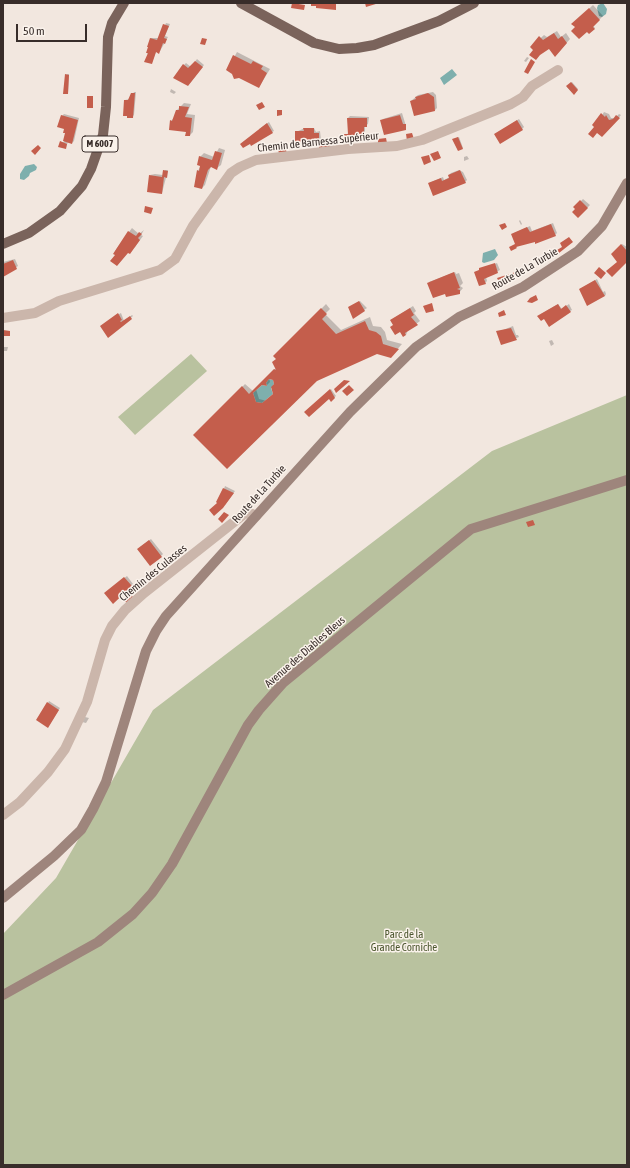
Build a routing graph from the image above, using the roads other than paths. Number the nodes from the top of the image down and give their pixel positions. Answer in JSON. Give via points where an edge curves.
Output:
{"nodes":[{"id":1,"x":124,"y":3,"type":"edge"},
{"id":2,"x":241,"y":3,"type":"edge"},
{"id":3,"x":474,"y":3,"type":"edge"},
{"id":4,"x":558,"y":70,"type":"dead end"},
{"id":5,"x":627,"y":183,"type":"edge"},
{"id":6,"x":3,"y":244,"type":"edge"},
{"id":7,"x":3,"y":318,"type":"edge"},
{"id":8,"x":627,"y":480,"type":"edge"},
{"id":9,"x":256,"y":516,"type":"junction"},
{"id":10,"x":3,"y":815,"type":"edge"},
{"id":11,"x":3,"y":898,"type":"edge"},
{"id":12,"x":3,"y":994,"type":"edge"}],
"edges":[{"from":1,"to":6,"type":"main road","number":"M 6007","via":[[118,11],[108,37],[103,135],[92,169],[82,186],[60,211],[29,232]]},
{"from":2,"to":3,"type":"main road","via":[[314,43],[339,49],[374,45],[439,21]]},
{"from":4,"to":7,"type":"street","name":"Chemin de Barnessa Supérieur","via":[[532,86],[512,104],[422,140],[397,146],[256,160],[231,173],[193,226],[174,259],[160,270],[59,301],[35,313]]},
{"from":5,"to":9,"type":"main road","name":"Route de La Turbie","via":[[602,226],[578,251],[523,287],[459,317],[416,347],[350,412]]},
{"from":8,"to":12,"type":"main road","name":"Avenue des Diables Bleus","via":[[471,529],[455,541],[283,684],[259,710],[248,725],[172,864],[152,893],[133,914],[98,942]]},
{"from":9,"to":10,"type":"street","name":"Chemin des Culasses","via":[[244,514],[125,610],[105,640],[88,702],[65,749],[20,802]]},
{"from":9,"to":11,"type":"main road","name":"Route de La Turbie","via":[[166,616],[156,631],[146,651],[106,782],[81,830]]}]}
